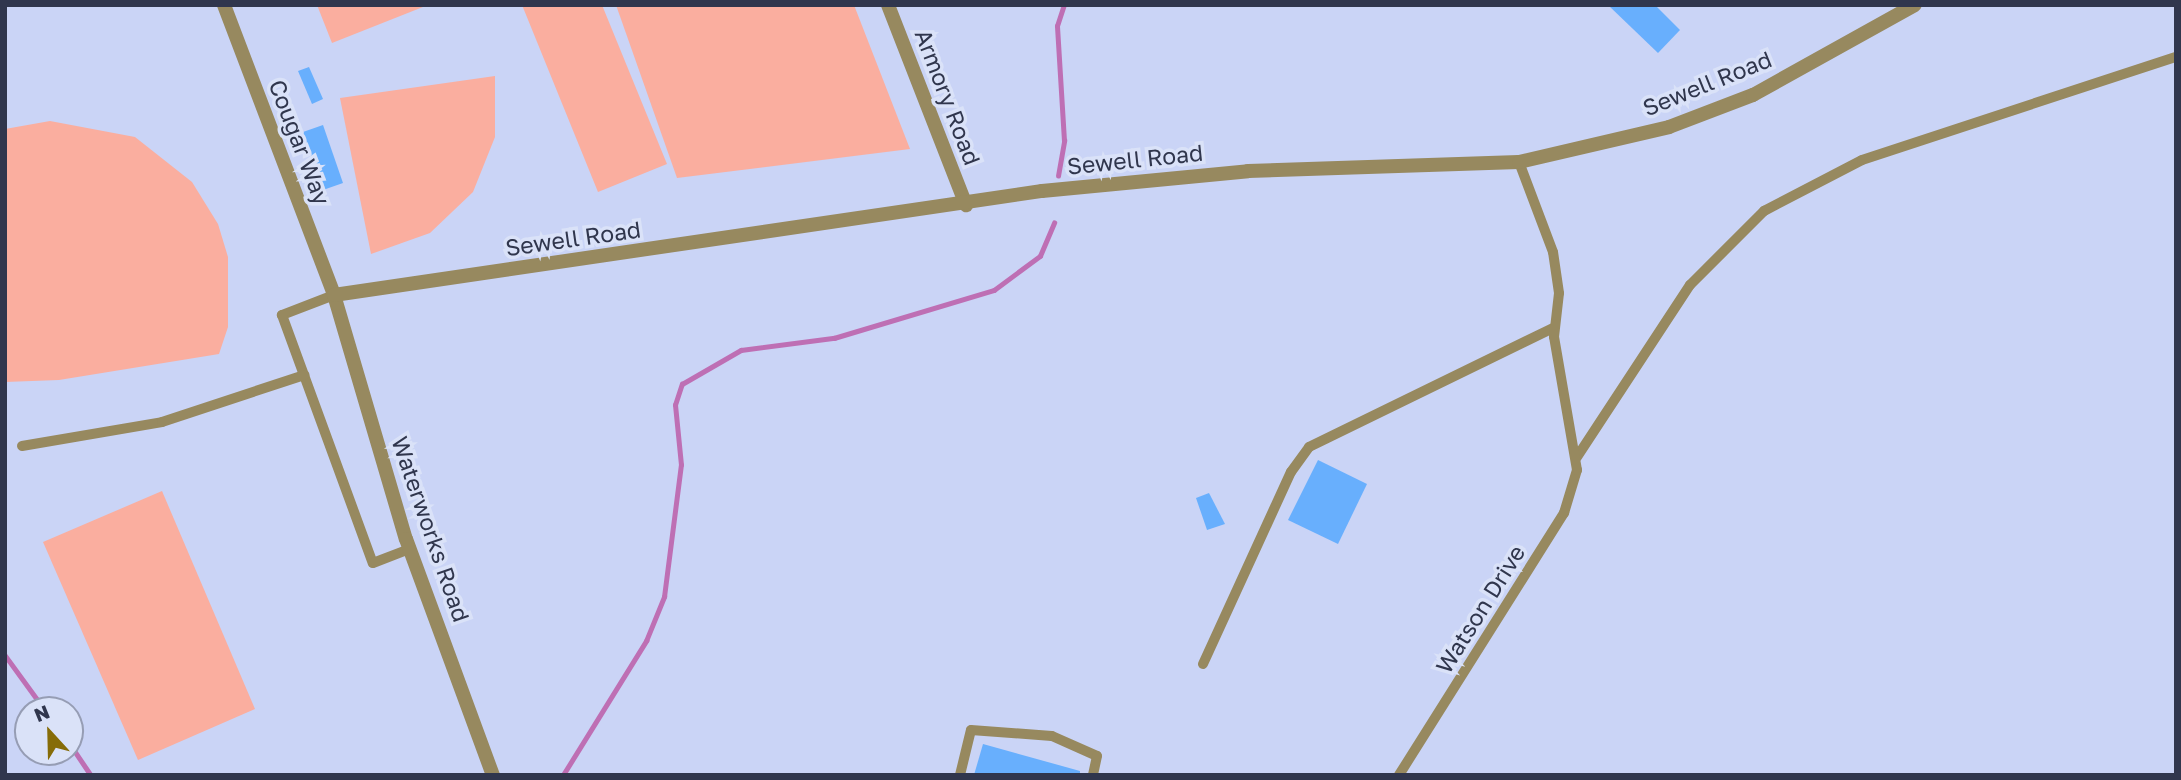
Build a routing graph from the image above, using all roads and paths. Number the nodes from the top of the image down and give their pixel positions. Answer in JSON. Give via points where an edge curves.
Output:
{"nodes":[{"id":1,"x":223,"y":5,"type":"edge"},
{"id":2,"x":888,"y":5,"type":"edge"},
{"id":3,"x":1915,"y":5,"type":"edge"},
{"id":4,"x":2176,"y":57,"type":"edge"},
{"id":5,"x":1519,"y":162,"type":"junction"},
{"id":6,"x":966,"y":205,"type":"junction"},
{"id":7,"x":334,"y":295,"type":"junction"},
{"id":8,"x":1553,"y":328,"type":"junction"},
{"id":9,"x":304,"y":375,"type":"junction"},
{"id":10,"x":22,"y":446,"type":"dead end"},
{"id":11,"x":1577,"y":457,"type":"junction"},
{"id":12,"x":410,"y":549,"type":"junction"},
{"id":13,"x":1203,"y":664,"type":"dead end"},
{"id":14,"x":493,"y":775,"type":"edge"},
{"id":15,"x":960,"y":775,"type":"edge"},
{"id":16,"x":1093,"y":775,"type":"edge"},
{"id":17,"x":1399,"y":775,"type":"edge"}],
"edges":[{"from":1,"to":7,"type":"street","name":"Cougar Way"},
{"from":2,"to":6,"type":"street","name":"Armory Road"},
{"from":3,"to":5,"type":"street","name":"Sewell Road","via":[[1752,95],[1669,127]]},
{"from":4,"to":11,"type":"lane","via":[[1862,160],[1764,211],[1690,285]]},
{"from":5,"to":6,"type":"street","name":"Sewell Road","via":[[1248,171],[1042,191]]},
{"from":5,"to":8,"type":"lane","via":[[1553,252],[1559,293]]},
{"from":6,"to":7,"type":"street","name":"Sewell Road"},
{"from":7,"to":9,"type":"lane","via":[[282,315]]},
{"from":7,"to":12,"type":"street","name":"Waterworks Road"},
{"from":8,"to":11,"type":"lane"},
{"from":8,"to":13,"type":"lane","via":[[1309,447],[1291,472]]},
{"from":9,"to":10,"type":"lane","via":[[162,422]]},
{"from":9,"to":12,"type":"lane","via":[[373,563]]},
{"from":11,"to":17,"type":"lane","name":"Watson Drive","via":[[1564,513]]},
{"from":12,"to":14,"type":"street","name":"Waterworks Road"},
{"from":15,"to":16,"type":"lane","via":[[971,730],[1052,736],[1097,756]]}]}
